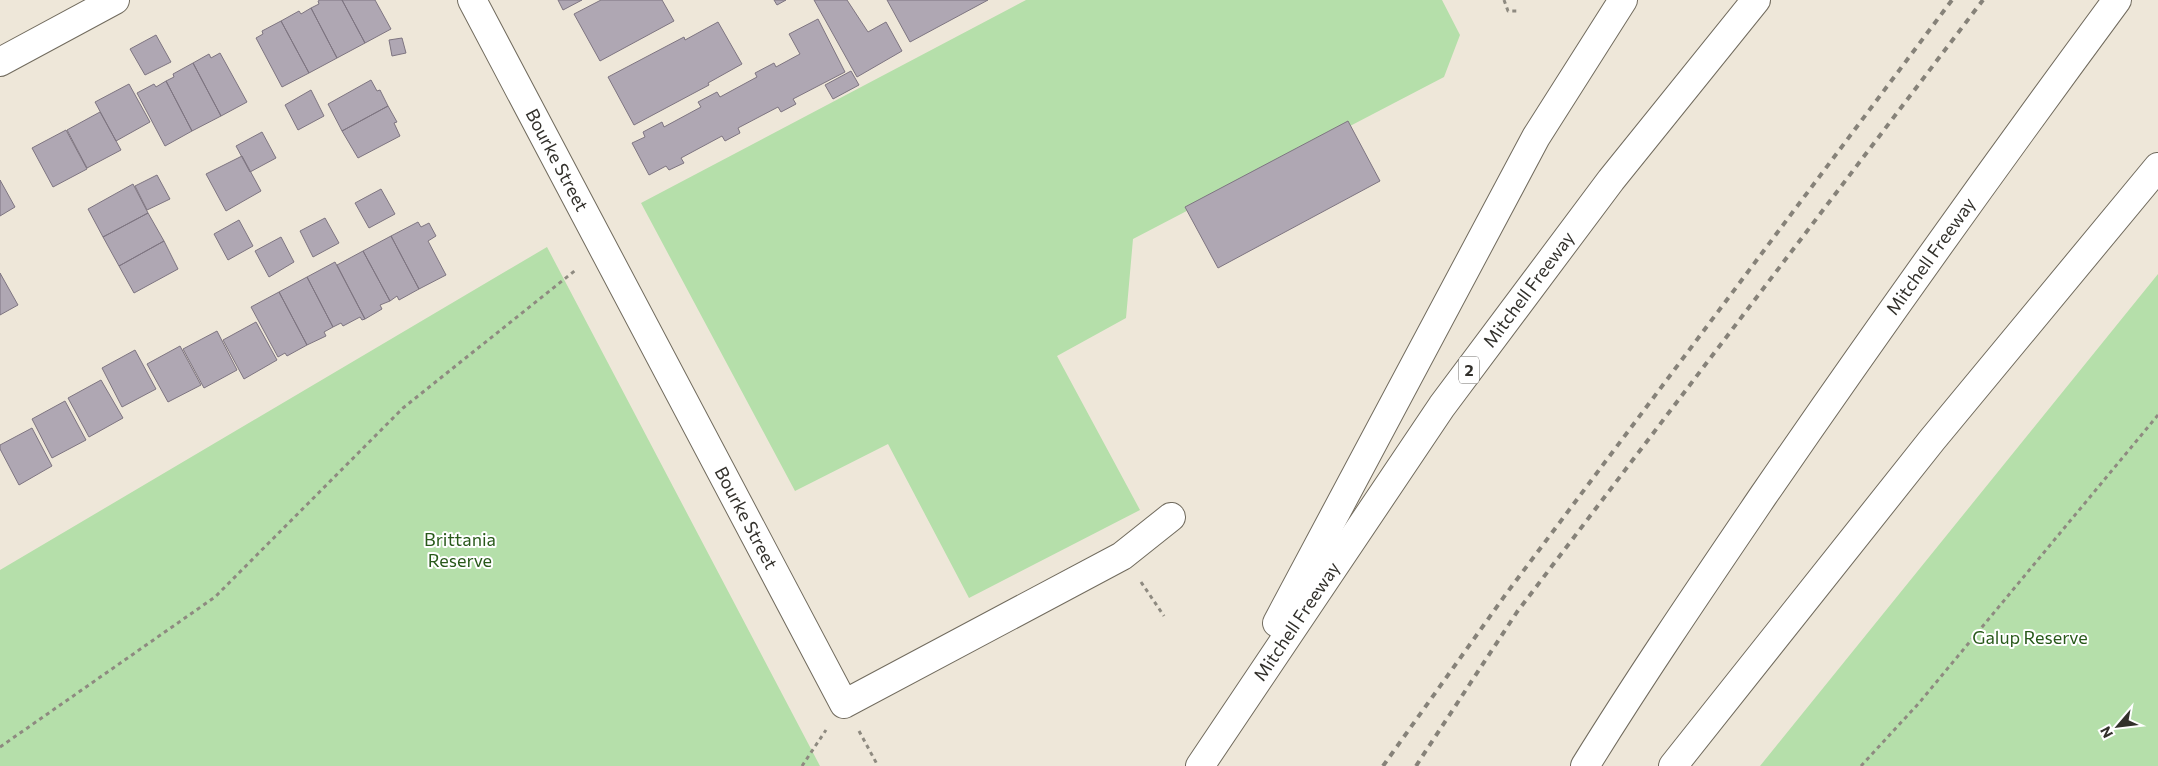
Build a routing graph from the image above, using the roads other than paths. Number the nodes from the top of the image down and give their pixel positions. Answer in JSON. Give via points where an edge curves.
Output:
{"nodes":[{"id":1,"x":115,"y":0,"type":"edge"},
{"id":2,"x":472,"y":0,"type":"edge"},
{"id":3,"x":1623,"y":0,"type":"edge"},
{"id":4,"x":1756,"y":0,"type":"edge"},
{"id":5,"x":2117,"y":0,"type":"edge"},
{"id":6,"x":0,"y":62,"type":"edge"},
{"id":7,"x":2158,"y":167,"type":"edge"},
{"id":8,"x":1171,"y":517,"type":"dead end"},
{"id":9,"x":1203,"y":762,"type":"edge"},
{"id":10,"x":1585,"y":766,"type":"edge"},
{"id":11,"x":1673,"y":766,"type":"edge"}],
"edges":[{"from":1,"to":6,"type":"main road"},
{"from":2,"to":8,"type":"main road","name":"Bourke Street","via":[[844,704],[1122,556]]},
{"from":3,"to":9,"type":"main road","via":[[1536,136]]},
{"from":4,"to":9,"type":"main road","name":"Mitchell Freeway","number":"2","via":[[1611,180],[1442,406]]},
{"from":5,"to":10,"type":"main road","name":"Mitchell Freeway","via":[[1852,366],[1643,673]]},
{"from":7,"to":11,"type":"main road","via":[[1932,440]]}]}
